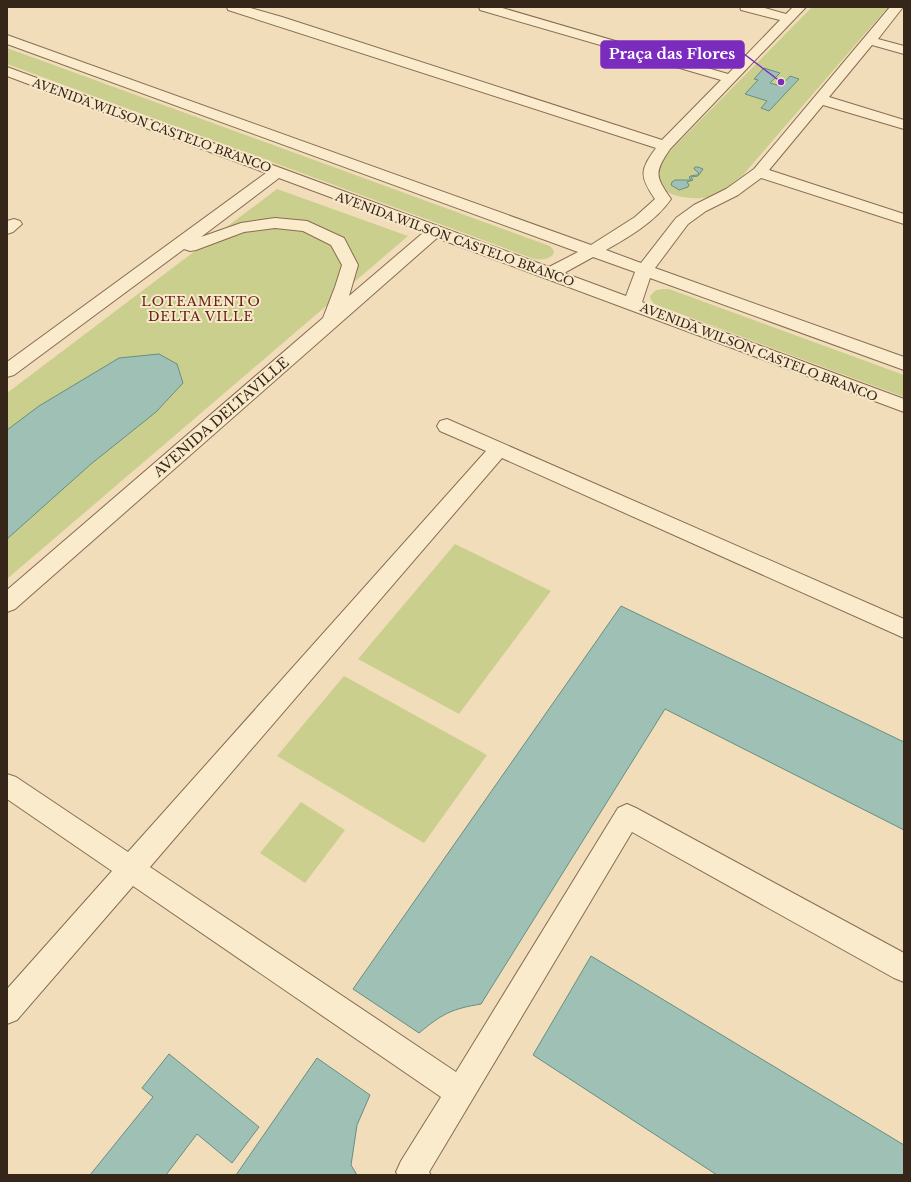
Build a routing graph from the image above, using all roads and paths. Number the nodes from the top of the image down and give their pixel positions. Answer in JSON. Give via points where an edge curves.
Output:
{"nodes":[{"id":1,"x":232,"y":7,"type":"edge"},
{"id":2,"x":485,"y":7,"type":"edge"},
{"id":3,"x":746,"y":7,"type":"edge"},
{"id":4,"x":800,"y":7,"type":"edge"},
{"id":5,"x":896,"y":7,"type":"edge"},
{"id":6,"x":290,"y":11,"type":"dead end"},
{"id":7,"x":788,"y":18,"type":"junction"},
{"id":8,"x":277,"y":20,"type":"junction"},
{"id":9,"x":7,"y":39,"type":"edge"},
{"id":10,"x":868,"y":40,"type":"junction"},
{"id":11,"x":904,"y":50,"type":"edge"},
{"id":12,"x":7,"y":71,"type":"edge"},
{"id":13,"x":731,"y":79,"type":"junction"},
{"id":14,"x":820,"y":99,"type":"junction"},
{"id":15,"x":904,"y":125,"type":"edge"},
{"id":16,"x":664,"y":146,"type":"junction"},
{"id":17,"x":278,"y":172,"type":"junction"},
{"id":18,"x":759,"y":172,"type":"junction"},
{"id":19,"x":673,"y":204,"type":"junction"},
{"id":20,"x":700,"y":208,"type":"junction"},
{"id":21,"x":904,"y":219,"type":"edge"},
{"id":22,"x":436,"y":231,"type":"junction"},
{"id":23,"x":591,"y":251,"type":"junction"},
{"id":24,"x":166,"y":255,"type":"junction"},
{"id":25,"x":644,"y":270,"type":"junction"},
{"id":26,"x":549,"y":274,"type":"junction"},
{"id":27,"x":632,"y":304,"type":"junction"},
{"id":28,"x":330,"y":323,"type":"junction"},
{"id":29,"x":904,"y":364,"type":"edge"},
{"id":30,"x":7,"y":371,"type":"edge"},
{"id":31,"x":904,"y":406,"type":"edge"},
{"id":32,"x":447,"y":426,"type":"dead end"},
{"id":33,"x":499,"y":449,"type":"junction"},
{"id":34,"x":7,"y":604,"type":"edge"},
{"id":35,"x":904,"y":629,"type":"edge"},
{"id":36,"x":7,"y":785,"type":"edge"},
{"id":37,"x":131,"y":869,"type":"junction"},
{"id":38,"x":904,"y":968,"type":"edge"},
{"id":39,"x":7,"y":1010,"type":"edge"},
{"id":40,"x":460,"y":1092,"type":"junction"},
{"id":41,"x":415,"y":1175,"type":"edge"}],
"edges":[{"from":1,"to":8,"type":"street"},
{"from":2,"to":13,"type":"street"},
{"from":3,"to":7,"type":"street"},
{"from":4,"to":7,"type":"street"},
{"from":5,"to":10,"type":"street"},
{"from":6,"to":8,"type":"street"},
{"from":7,"to":13,"type":"street"},
{"from":8,"to":16,"type":"street"},
{"from":9,"to":23,"type":"street"},
{"from":10,"to":11,"type":"street"},
{"from":10,"to":14,"type":"street"},
{"from":12,"to":17,"type":"street","name":"AVENIDA WILSON CASTELO BRANCO"},
{"from":13,"to":16,"type":"street"},
{"from":14,"to":15,"type":"street"},
{"from":14,"to":18,"type":"street"},
{"from":16,"to":19,"type":"street","via":[[650,166],[650,182]]},
{"from":17,"to":22,"type":"street","name":"AVENIDA WILSON CASTELO BRANCO"},
{"from":17,"to":24,"type":"street"},
{"from":18,"to":20,"type":"street","via":[[732,192]]},
{"from":18,"to":21,"type":"street"},
{"from":19,"to":20,"type":"street"},
{"from":19,"to":23,"type":"street","via":[[656,209],[634,226]]},
{"from":20,"to":25,"type":"street","via":[[682,221]]},
{"from":22,"to":26,"type":"street","name":"AVENIDA WILSON CASTELO BRANCO"},
{"from":22,"to":28,"type":"street","name":"AVENIDA DELTAVILLE"},
{"from":23,"to":25,"type":"street"},
{"from":23,"to":26,"type":"street"},
{"from":24,"to":28,"type":"street","via":[[241,228],[275,223],[307,226],[338,242],[350,265]]},
{"from":24,"to":30,"type":"street"},
{"from":25,"to":27,"type":"street"},
{"from":25,"to":29,"type":"street"},
{"from":26,"to":27,"type":"street","name":"AVENIDA WILSON CASTELO BRANCO"},
{"from":27,"to":31,"type":"street","name":"AVENIDA WILSON CASTELO BRANCO"},
{"from":28,"to":34,"type":"street","name":"AVENIDA DELTAVILLE"},
{"from":32,"to":33,"type":"street"},
{"from":33,"to":35,"type":"street"},
{"from":33,"to":37,"type":"street"},
{"from":36,"to":37,"type":"street"},
{"from":37,"to":39,"type":"street"},
{"from":37,"to":40,"type":"street"},
{"from":38,"to":40,"type":"street","via":[[627,816]]},
{"from":40,"to":41,"type":"street","via":[[412,1172]]}]}
